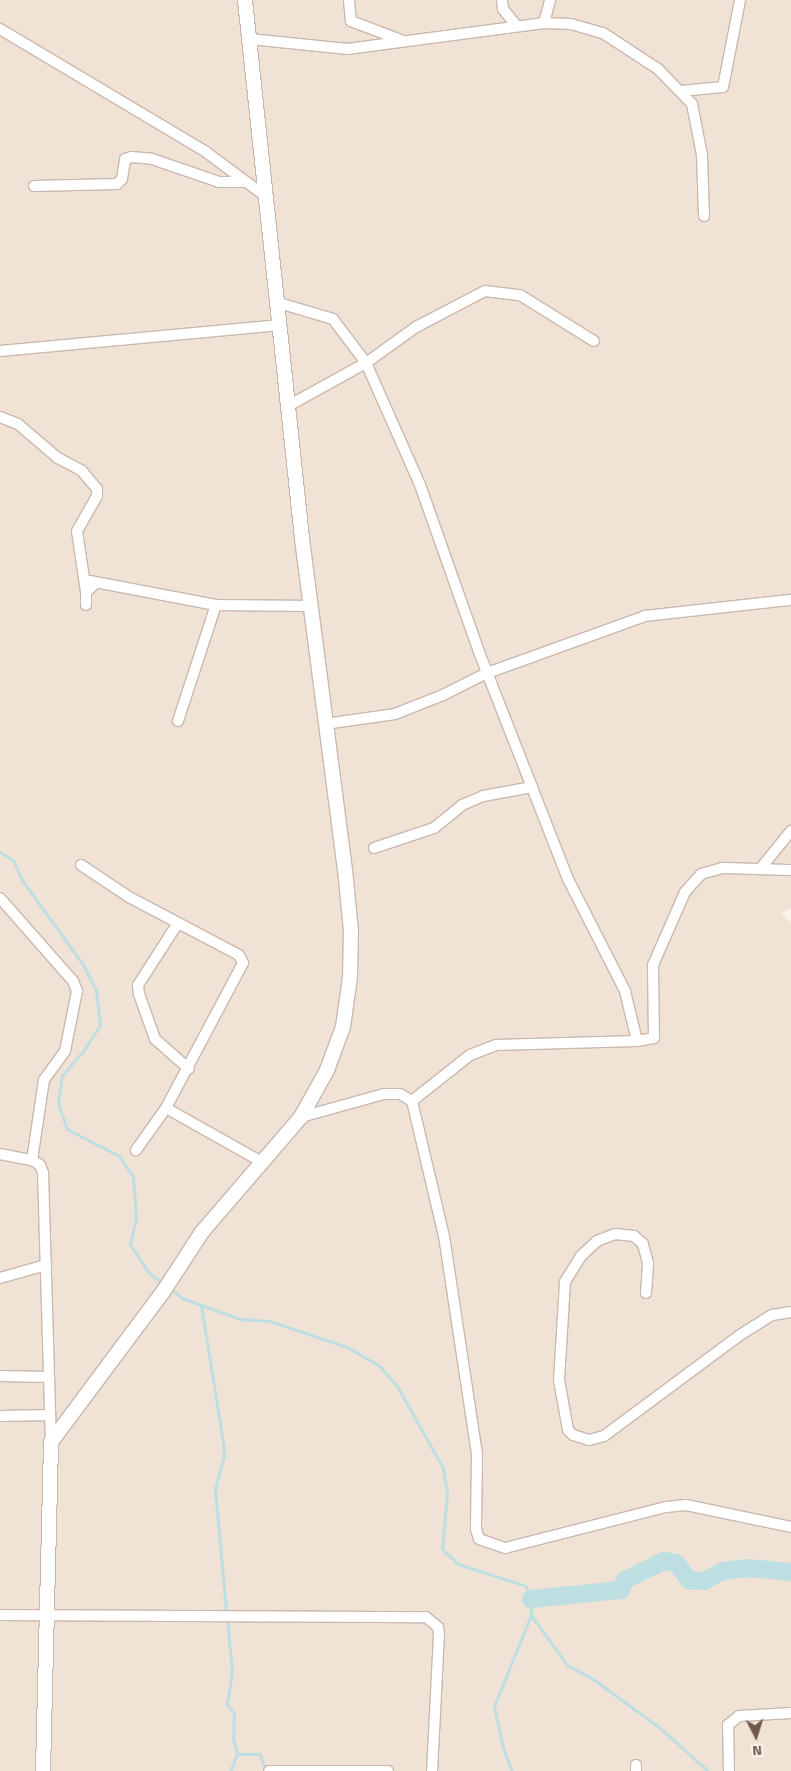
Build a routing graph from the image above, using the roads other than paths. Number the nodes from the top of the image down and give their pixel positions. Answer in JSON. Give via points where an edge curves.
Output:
{"nodes":[{"id":1,"x":349,"y":0,"type":"edge"},
{"id":2,"x":502,"y":0,"type":"edge"},
{"id":3,"x":550,"y":0,"type":"edge"},
{"id":4,"x":740,"y":0,"type":"edge"},
{"id":5,"x":242,"y":3,"type":"edge"},
{"id":6,"x":544,"y":23,"type":"junction"},
{"id":7,"x":516,"y":25,"type":"junction"},
{"id":8,"x":0,"y":29,"type":"edge"},
{"id":9,"x":250,"y":39,"type":"junction"},
{"id":10,"x":404,"y":41,"type":"junction"},
{"id":11,"x":681,"y":91,"type":"junction"},
{"id":12,"x":246,"y":182,"type":"junction"},
{"id":13,"x":34,"y":186,"type":"dead end"},
{"id":14,"x":264,"y":195,"type":"junction"},
{"id":15,"x":704,"y":216,"type":"dead end"},
{"id":16,"x":279,"y":303,"type":"junction"},
{"id":17,"x":281,"y":325,"type":"junction"},
{"id":18,"x":594,"y":342,"type":"dead end"},
{"id":19,"x":0,"y":351,"type":"edge"},
{"id":20,"x":366,"y":363,"type":"junction"},
{"id":21,"x":288,"y":406,"type":"junction"},
{"id":22,"x":0,"y":418,"type":"edge"},
{"id":23,"x":84,"y":580,"type":"junction"},
{"id":24,"x":96,"y":583,"type":"junction"},
{"id":25,"x":86,"y":592,"type":"junction"},
{"id":26,"x":791,"y":600,"type":"edge"},
{"id":27,"x":86,"y":605,"type":"dead end"},
{"id":28,"x":216,"y":605,"type":"junction"},
{"id":29,"x":311,"y":606,"type":"junction"},
{"id":30,"x":488,"y":673,"type":"junction"},
{"id":31,"x":178,"y":721,"type":"dead end"},
{"id":32,"x":325,"y":724,"type":"junction"},
{"id":33,"x":532,"y":787,"type":"junction"},
{"id":34,"x":791,"y":831,"type":"edge"},
{"id":35,"x":374,"y":848,"type":"dead end"},
{"id":36,"x":81,"y":865,"type":"dead end"},
{"id":37,"x":760,"y":869,"type":"junction"},
{"id":38,"x":791,"y":870,"type":"edge"},
{"id":39,"x":0,"y":898,"type":"edge"},
{"id":40,"x":178,"y":923,"type":"junction"},
{"id":41,"x":637,"y":1041,"type":"junction"},
{"id":42,"x":189,"y":1068,"type":"junction"},
{"id":43,"x":412,"y":1101,"type":"junction"},
{"id":44,"x":166,"y":1108,"type":"junction"},
{"id":45,"x":301,"y":1117,"type":"junction"},
{"id":46,"x":136,"y":1150,"type":"dead end"},
{"id":47,"x":0,"y":1154,"type":"edge"},
{"id":48,"x":32,"y":1160,"type":"junction"},
{"id":49,"x":262,"y":1162,"type":"junction"},
{"id":50,"x":46,"y":1265,"type":"junction"},
{"id":51,"x":0,"y":1278,"type":"edge"},
{"id":52,"x":646,"y":1294,"type":"dead end"},
{"id":53,"x":791,"y":1312,"type":"edge"},
{"id":54,"x":0,"y":1376,"type":"edge"},
{"id":55,"x":47,"y":1377,"type":"junction"},
{"id":56,"x":0,"y":1416,"type":"edge"},
{"id":57,"x":49,"y":1416,"type":"junction"},
{"id":58,"x":51,"y":1442,"type":"junction"},
{"id":59,"x":791,"y":1527,"type":"edge"},
{"id":60,"x":45,"y":1613,"type":"junction"},
{"id":61,"x":0,"y":1614,"type":"edge"},
{"id":62,"x":791,"y":1713,"type":"edge"},
{"id":63,"x":44,"y":1771,"type":"edge"},
{"id":64,"x":269,"y":1771,"type":"edge"},
{"id":65,"x":388,"y":1771,"type":"edge"},
{"id":66,"x":432,"y":1771,"type":"edge"},
{"id":67,"x":729,"y":1771,"type":"edge"}],
"edges":[{"from":1,"to":10,"type":"street","via":[[351,22]]},
{"from":2,"to":7,"type":"street","via":[[503,10]]},
{"from":3,"to":6,"type":"street"},
{"from":4,"to":11,"type":"street","via":[[722,87]]},
{"from":5,"to":9,"type":"street"},
{"from":6,"to":7,"type":"street"},
{"from":6,"to":11,"type":"street","via":[[571,24],[603,33],[658,69]]},
{"from":7,"to":10,"type":"street"},
{"from":8,"to":12,"type":"street","via":[[154,119]]},
{"from":9,"to":10,"type":"street","via":[[347,49]]},
{"from":9,"to":14,"type":"street"},
{"from":11,"to":15,"type":"street","via":[[692,104],[702,156]]},
{"from":12,"to":13,"type":"street","via":[[219,182],[161,161],[132,156],[125,159],[122,179],[117,184]]},
{"from":12,"to":14,"type":"street"},
{"from":14,"to":16,"type":"street"},
{"from":16,"to":17,"type":"street"},
{"from":16,"to":20,"type":"street","via":[[333,319]]},
{"from":17,"to":19,"type":"street"},
{"from":17,"to":21,"type":"street"},
{"from":18,"to":20,"type":"street","via":[[551,311],[520,295],[485,292],[416,327]]},
{"from":20,"to":21,"type":"street"},
{"from":20,"to":30,"type":"street","via":[[420,485]]},
{"from":21,"to":29,"type":"street"},
{"from":22,"to":23,"type":"street","via":[[18,424],[58,458],[82,471],[96,489],[94,502],[78,524],[77,531]]},
{"from":23,"to":24,"type":"street"},
{"from":23,"to":25,"type":"street"},
{"from":24,"to":25,"type":"street"},
{"from":24,"to":28,"type":"street","via":[[119,584]]},
{"from":25,"to":27,"type":"street"},
{"from":26,"to":30,"type":"street","via":[[645,616]]},
{"from":28,"to":29,"type":"street"},
{"from":28,"to":31,"type":"street"},
{"from":29,"to":32,"type":"street"},
{"from":30,"to":32,"type":"street","via":[[443,696],[395,714]]},
{"from":30,"to":33,"type":"street"},
{"from":32,"to":45,"type":"street","via":[[346,879],[350,977],[343,1027]]},
{"from":33,"to":35,"type":"street","via":[[483,796],[462,805],[434,828]]},
{"from":33,"to":41,"type":"street","via":[[568,879],[624,991]]},
{"from":34,"to":37,"type":"street"},
{"from":36,"to":40,"type":"street","via":[[129,897]]},
{"from":37,"to":38,"type":"street"},
{"from":37,"to":41,"type":"street","via":[[722,868],[701,874],[685,892],[653,965],[656,1032],[649,1040]]},
{"from":39,"to":48,"type":"street","via":[[73,981],[77,991],[65,1051],[44,1080]]},
{"from":40,"to":42,"type":"street","via":[[138,985],[138,994],[155,1039]]},
{"from":40,"to":42,"type":"street","via":[[239,955],[243,963]]},
{"from":41,"to":43,"type":"street","via":[[496,1045],[470,1055]]},
{"from":42,"to":44,"type":"street"},
{"from":43,"to":45,"type":"street","via":[[400,1094],[384,1094]]},
{"from":43,"to":59,"type":"street","via":[[446,1245],[477,1454],[476,1530],[479,1539],[505,1548],[666,1507],[686,1505]]},
{"from":44,"to":46,"type":"street"},
{"from":44,"to":49,"type":"street"},
{"from":45,"to":49,"type":"street"},
{"from":47,"to":48,"type":"street"},
{"from":48,"to":50,"type":"street","via":[[40,1164],[43,1173]]},
{"from":49,"to":58,"type":"street","via":[[202,1232],[163,1292]]},
{"from":50,"to":51,"type":"street"},
{"from":50,"to":55,"type":"street"},
{"from":52,"to":53,"type":"street","via":[[648,1263],[643,1244],[634,1236],[615,1234],[597,1241],[581,1256],[565,1282],[558,1380],[568,1430],[574,1435],[589,1440],[604,1436],[740,1335],[772,1314]]},
{"from":54,"to":55,"type":"street"},
{"from":55,"to":57,"type":"street"},
{"from":56,"to":57,"type":"street"},
{"from":57,"to":58,"type":"street"},
{"from":58,"to":60,"type":"street"},
{"from":60,"to":61,"type":"street"},
{"from":60,"to":63,"type":"street"},
{"from":60,"to":66,"type":"street","via":[[426,1618],[438,1627],[440,1634]]},
{"from":62,"to":67,"type":"street","via":[[739,1716],[728,1725]]},
{"from":64,"to":65,"type":"street"}]}
